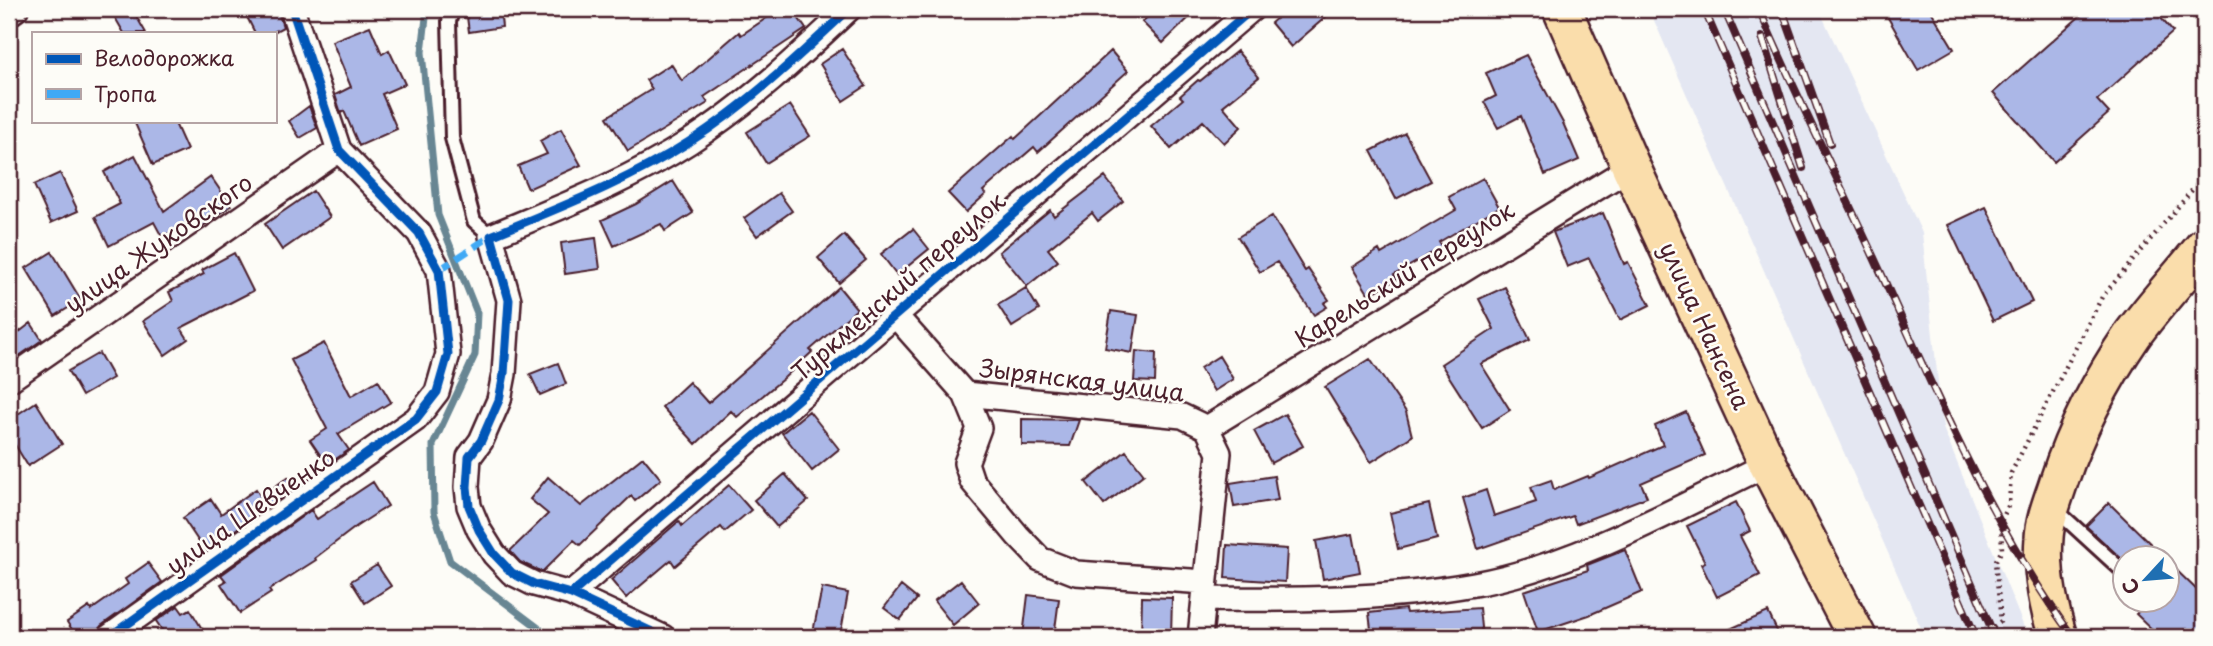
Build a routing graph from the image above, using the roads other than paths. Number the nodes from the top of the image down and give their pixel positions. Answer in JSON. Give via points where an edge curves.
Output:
{"nodes":[{"id":1,"x":16,"y":9,"type":"edge"},
{"id":2,"x":292,"y":9,"type":"edge"},
{"id":3,"x":453,"y":9,"type":"edge"},
{"id":4,"x":849,"y":9,"type":"edge"},
{"id":5,"x":1252,"y":9,"type":"edge"},
{"id":6,"x":1562,"y":9,"type":"edge"},
{"id":7,"x":9,"y":14,"type":"edge"},
{"id":8,"x":339,"y":150,"type":"junction"},
{"id":9,"x":1631,"y":167,"type":"junction"},
{"id":10,"x":491,"y":236,"type":"junction"},
{"id":11,"x":2204,"y":247,"type":"edge"},
{"id":12,"x":896,"y":316,"type":"junction"},
{"id":13,"x":9,"y":380,"type":"edge"},
{"id":14,"x":965,"y":394,"type":"junction"},
{"id":15,"x":1207,"y":428,"type":"junction"},
{"id":16,"x":1768,"y":464,"type":"junction"},
{"id":17,"x":2051,"y":505,"type":"junction"},
{"id":18,"x":2112,"y":561,"type":"edge"},
{"id":19,"x":1204,"y":591,"type":"junction"},
{"id":20,"x":571,"y":594,"type":"junction"},
{"id":21,"x":109,"y":637,"type":"edge"},
{"id":22,"x":663,"y":637,"type":"edge"},
{"id":23,"x":1200,"y":637,"type":"edge"},
{"id":24,"x":1857,"y":637,"type":"edge"},
{"id":25,"x":2058,"y":637,"type":"edge"}],
"edges":[{"from":1,"to":7,"type":"street"},
{"from":2,"to":8,"type":"street"},
{"from":3,"to":10,"type":"lane","via":[[449,21],[452,138],[474,221]]},
{"from":4,"to":10,"type":"street","via":[[727,117],[686,144],[632,175]]},
{"from":5,"to":12,"type":"street","name":"Туркменский переулок"},
{"from":6,"to":9,"type":"main road","name":"улица Нансена"},
{"from":8,"to":13,"type":"street","name":"улица Жуковского"},
{"from":8,"to":21,"type":"street","name":"улица Шевченко","via":[[419,233],[439,270],[448,354],[437,392],[416,418]]},
{"from":9,"to":15,"type":"street","name":"Карельский переулок"},
{"from":9,"to":16,"type":"main road","name":"улица Нансена"},
{"from":10,"to":20,"type":"street","via":[[509,300],[504,374],[499,400],[469,457],[470,506],[494,554],[512,573]]},
{"from":11,"to":17,"type":"main road","via":[[2134,334],[2090,406]]},
{"from":12,"to":14,"type":"street","name":"Зырянская улица"},
{"from":12,"to":20,"type":"street","name":"Туркменский переулок"},
{"from":14,"to":15,"type":"street","name":"Зырянская улица","via":[[1182,416]]},
{"from":14,"to":19,"type":"street","via":[[979,428],[966,463],[972,481],[1040,559],[1076,573]]},
{"from":15,"to":19,"type":"street","name":"Зырянская улица","via":[[1219,453]]},
{"from":16,"to":19,"type":"street","via":[[1597,546],[1476,584],[1317,600]]},
{"from":16,"to":24,"type":"main road","name":"улица Нансена"},
{"from":17,"to":18,"type":"lane"},
{"from":17,"to":25,"type":"main road","via":[[2043,559]]},
{"from":19,"to":23,"type":"street","name":"Зырянская улица"},
{"from":20,"to":22,"type":"street"}]}
